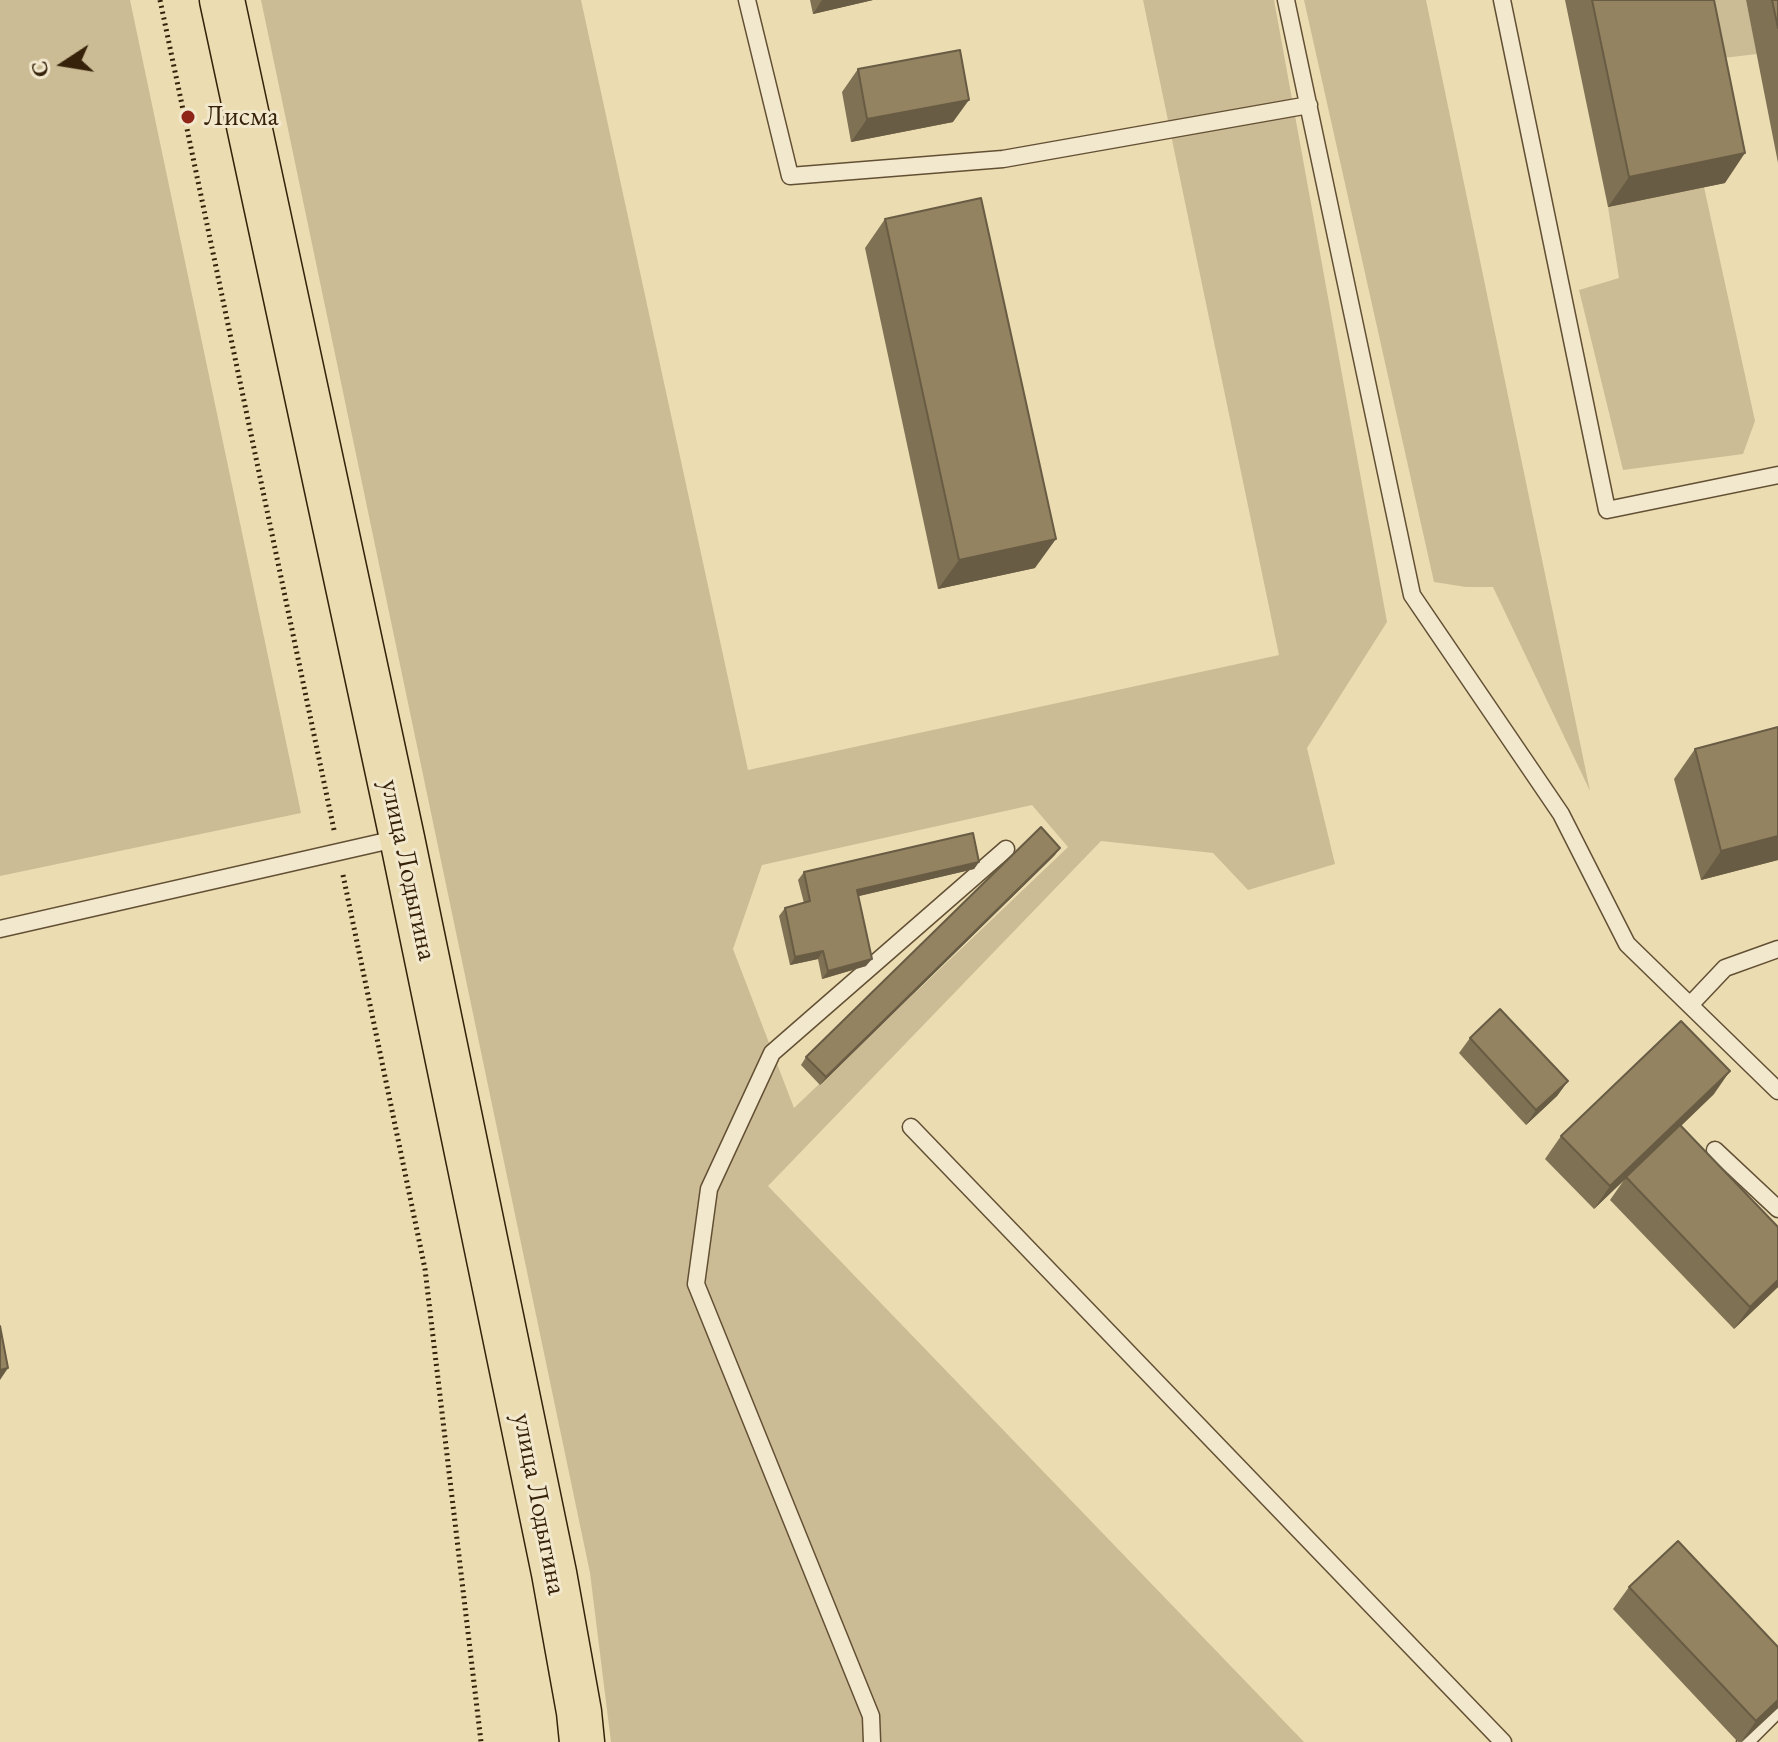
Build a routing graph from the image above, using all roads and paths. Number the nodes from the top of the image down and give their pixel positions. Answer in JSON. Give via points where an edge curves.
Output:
{"nodes":[{"id":1,"x":222,"y":0,"type":"edge"},
{"id":2,"x":747,"y":0,"type":"edge"},
{"id":3,"x":1286,"y":0,"type":"edge"},
{"id":4,"x":1502,"y":0,"type":"edge"},
{"id":5,"x":1309,"y":105,"type":"junction"},
{"id":6,"x":1778,"y":475,"type":"edge"},
{"id":7,"x":402,"y":838,"type":"junction"},
{"id":8,"x":1006,"y":849,"type":"dead end"},
{"id":9,"x":0,"y":929,"type":"edge"},
{"id":10,"x":1778,"y":949,"type":"edge"},
{"id":11,"x":1690,"y":1005,"type":"junction"},
{"id":12,"x":1778,"y":1091,"type":"edge"},
{"id":13,"x":911,"y":1127,"type":"dead end"},
{"id":14,"x":1715,"y":1150,"type":"dead end"},
{"id":15,"x":1778,"y":1209,"type":"edge"},
{"id":16,"x":1778,"y":1709,"type":"edge"},
{"id":17,"x":582,"y":1742,"type":"edge"},
{"id":18,"x":872,"y":1742,"type":"edge"},
{"id":19,"x":1503,"y":1742,"type":"edge"},
{"id":20,"x":1745,"y":1742,"type":"edge"}],
"edges":[{"from":1,"to":7,"type":"main road","name":"улица Лодыгина"},
{"from":2,"to":5,"type":"lane","via":[[790,176],[1003,159]]},
{"from":3,"to":5,"type":"lane"},
{"from":4,"to":6,"type":"lane","via":[[1607,510]]},
{"from":5,"to":11,"type":"lane","via":[[1412,595],[1561,814],[1627,944]]},
{"from":7,"to":9,"type":"lane"},
{"from":7,"to":17,"type":"main road","name":"улица Лодыгина","via":[[554,1573]]},
{"from":8,"to":18,"type":"lane","via":[[772,1053],[709,1189],[696,1284],[871,1716]]},
{"from":10,"to":11,"type":"lane","via":[[1725,968]]},
{"from":11,"to":12,"type":"lane"},
{"from":13,"to":19,"type":"lane"},
{"from":14,"to":15,"type":"lane"},
{"from":16,"to":20,"type":"lane"}]}
